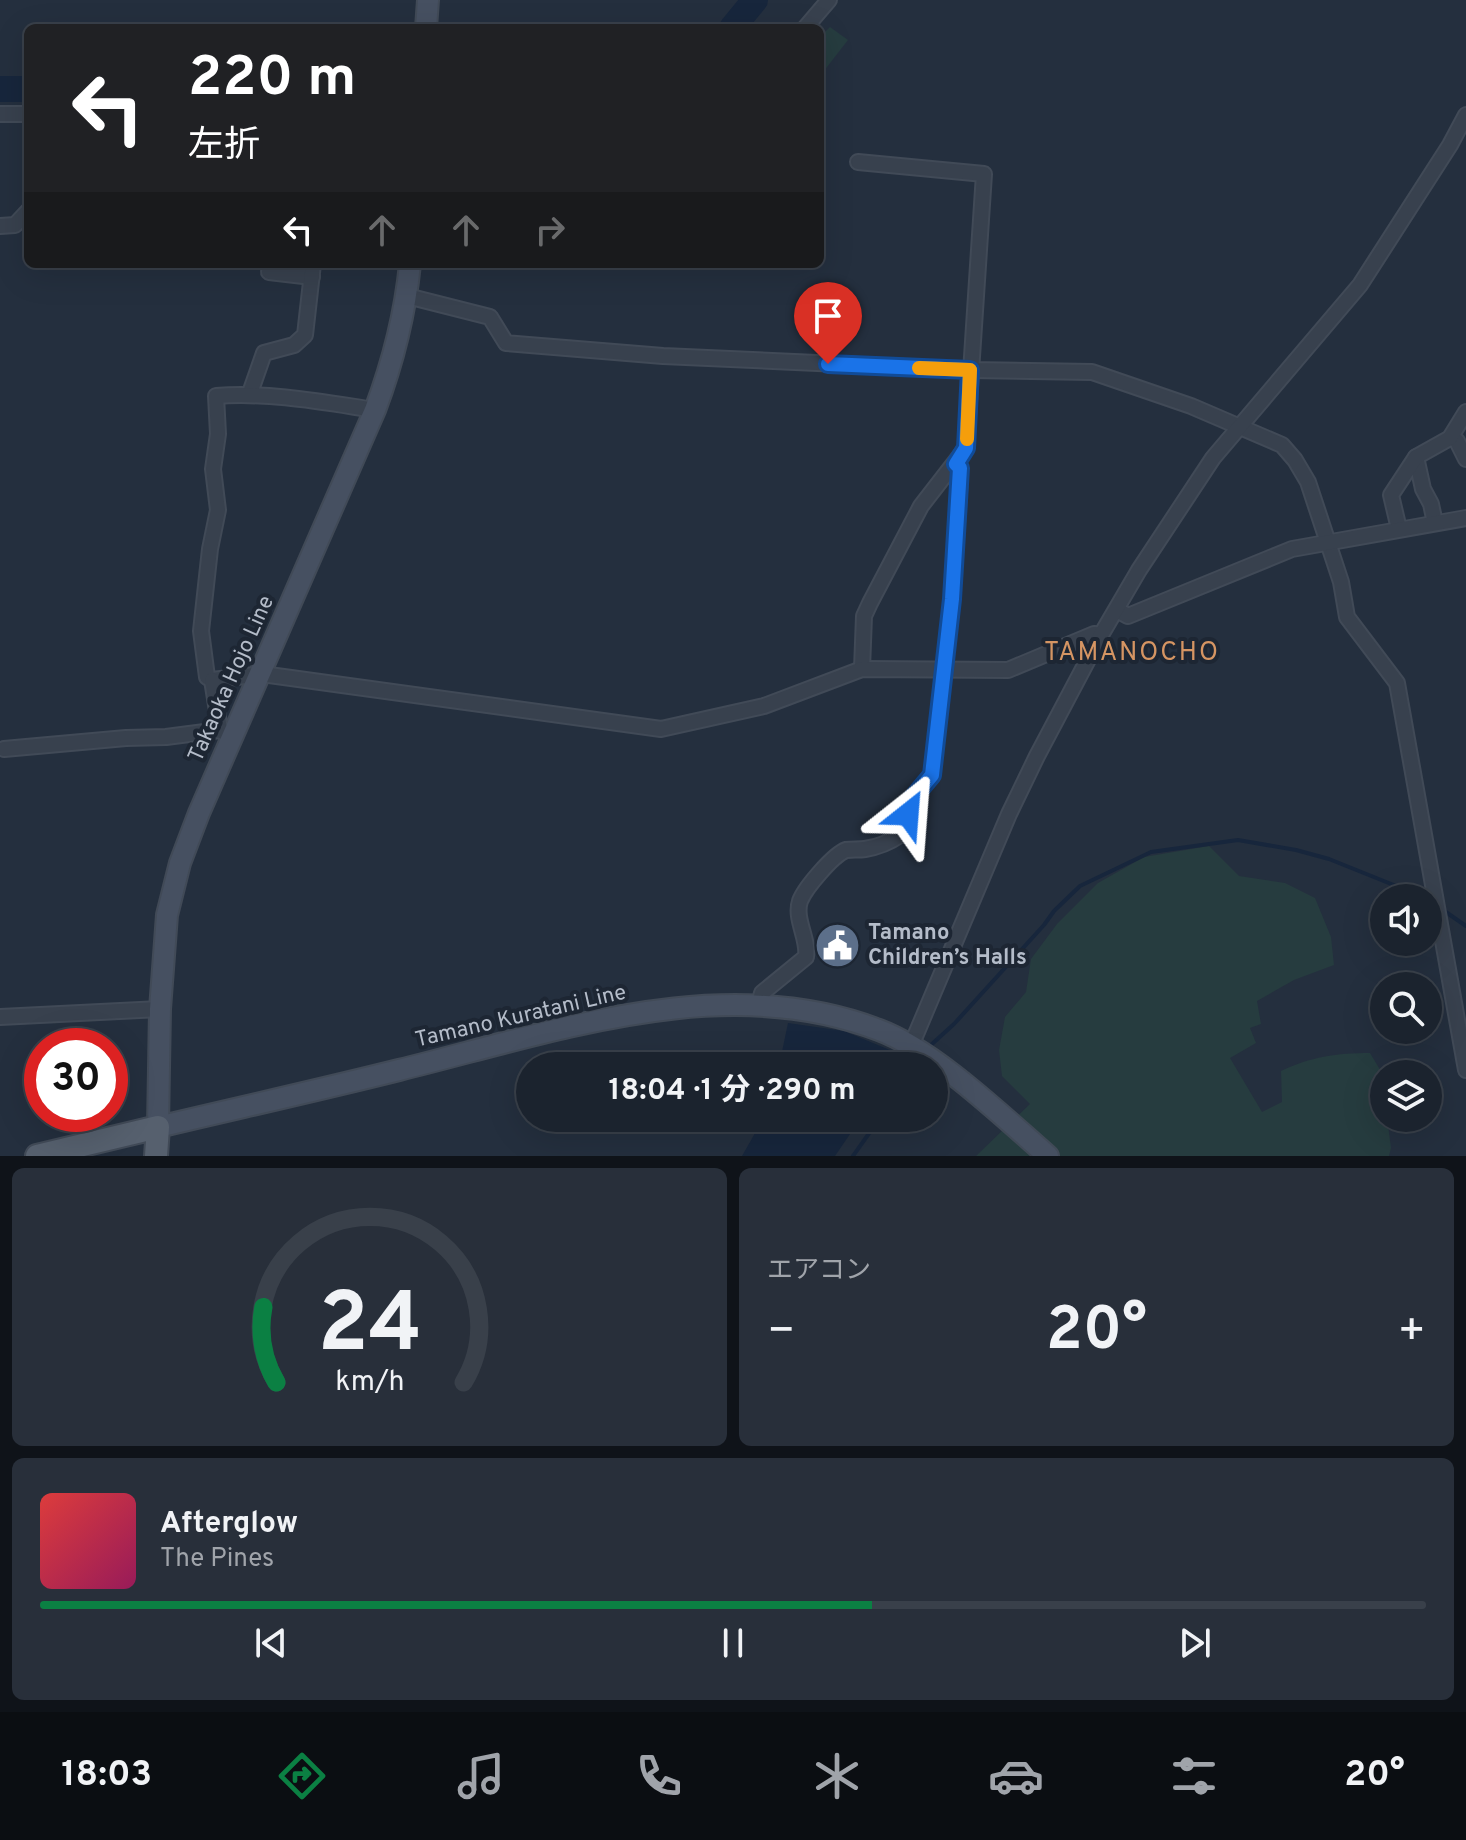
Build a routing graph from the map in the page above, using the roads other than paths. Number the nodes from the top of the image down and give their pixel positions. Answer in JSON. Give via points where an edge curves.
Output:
{"nodes":[{"id":1,"x":428,"y":0,"type":"edge"},
{"id":2,"x":829,"y":0,"type":"edge"},
{"id":3,"x":426,"y":24,"type":"edge"},
{"id":4,"x":808,"y":24,"type":"edge"},
{"id":5,"x":0,"y":114,"type":"edge"},
{"id":6,"x":24,"y":114,"type":"edge"},
{"id":7,"x":1466,"y":115,"type":"edge"},
{"id":8,"x":858,"y":162,"type":"dead end"},
{"id":9,"x":24,"y":215,"type":"edge"},
{"id":10,"x":0,"y":226,"type":"edge"},
{"id":11,"x":410,"y":268,"type":"edge"},
{"id":12,"x":312,"y":271,"type":"edge"},
{"id":13,"x":269,"y":272,"type":"dead end"},
{"id":14,"x":407,"y":296,"type":"junction"},
{"id":15,"x":970,"y":370,"type":"junction"},
{"id":16,"x":250,"y":393,"type":"junction"},
{"id":17,"x":375,"y":410,"type":"junction"},
{"id":18,"x":1466,"y":412,"type":"edge"},
{"id":19,"x":1239,"y":428,"type":"junction"},
{"id":20,"x":1451,"y":437,"type":"junction"},
{"id":21,"x":1416,"y":457,"type":"junction"},
{"id":22,"x":1466,"y":459,"type":"edge"},
{"id":23,"x":956,"y":464,"type":"junction"},
{"id":24,"x":1466,"y":518,"type":"edge"},
{"id":25,"x":1435,"y":523,"type":"junction"},
{"id":26,"x":1399,"y":529,"type":"junction"},
{"id":27,"x":1329,"y":543,"type":"junction"},
{"id":28,"x":1117,"y":610,"type":"junction"},
{"id":29,"x":1101,"y":635,"type":"junction"},
{"id":30,"x":862,"y":669,"type":"junction"},
{"id":31,"x":945,"y":671,"type":"junction"},
{"id":32,"x":262,"y":674,"type":"junction"},
{"id":33,"x":212,"y":680,"type":"junction"},
{"id":34,"x":226,"y":734,"type":"junction"},
{"id":35,"x":4,"y":749,"type":"dead end"},
{"id":36,"x":759,"y":1004,"type":"junction"},
{"id":37,"x":160,"y":1009,"type":"junction"},
{"id":38,"x":0,"y":1017,"type":"edge"},
{"id":39,"x":911,"y":1046,"type":"junction"},
{"id":40,"x":1466,"y":1070,"type":"edge"},
{"id":41,"x":158,"y":1127,"type":"junction"},
{"id":42,"x":37,"y":1156,"type":"edge"},
{"id":43,"x":156,"y":1156,"type":"edge"},
{"id":44,"x":1048,"y":1156,"type":"edge"}],
"edges":[{"from":1,"to":3,"type":"main road"},
{"from":2,"to":4,"type":"street"},
{"from":5,"to":6,"type":"street"},
{"from":7,"to":19,"type":"street","via":[[1360,285]]},
{"from":8,"to":15,"type":"street","via":[[984,174]]},
{"from":9,"to":10,"type":"street","via":[[15,225]]},
{"from":11,"to":14,"type":"main road","name":"Takaoka Hojo Line"},
{"from":12,"to":13,"type":"street"},
{"from":12,"to":16,"type":"street","via":[[305,335],[294,345],[264,353]]},
{"from":14,"to":15,"type":"street","via":[[490,317],[506,343]]},
{"from":14,"to":17,"type":"main road","name":"Takaoka Hojo Line","via":[[392,366]]},
{"from":15,"to":19,"type":"street","via":[[1092,372]]},
{"from":15,"to":23,"type":"street","via":[[966,448]]},
{"from":16,"to":17,"type":"street"},
{"from":16,"to":33,"type":"street","via":[[216,396],[213,469],[218,510],[201,631],[207,677]]},
{"from":17,"to":32,"type":"main road","name":"Takaoka Hojo Line"},
{"from":18,"to":20,"type":"street"},
{"from":19,"to":27,"type":"street","via":[[1282,445],[1295,460]]},
{"from":19,"to":28,"type":"street","via":[[1176,511]]},
{"from":20,"to":21,"type":"street"},
{"from":20,"to":22,"type":"street"},
{"from":21,"to":25,"type":"street"},
{"from":21,"to":26,"type":"street","via":[[1391,495]]},
{"from":23,"to":30,"type":"street","via":[[921,506],[864,616]]},
{"from":23,"to":31,"type":"street","via":[[958,521]]},
{"from":24,"to":25,"type":"street"},
{"from":25,"to":26,"type":"street"},
{"from":26,"to":27,"type":"street"},
{"from":27,"to":28,"type":"street","via":[[1281,553],[1128,616]]},
{"from":27,"to":40,"type":"street","via":[[1347,617],[1397,683]]},
{"from":28,"to":29,"type":"street"},
{"from":29,"to":31,"type":"street","via":[[1008,670]]},
{"from":29,"to":39,"type":"street","via":[[1009,814]]},
{"from":30,"to":31,"type":"street"},
{"from":30,"to":32,"type":"street","via":[[764,706],[661,729]]},
{"from":31,"to":36,"type":"street","via":[[932,775],[912,799],[900,835],[868,849],[847,850],[829,863],[799,902],[806,957],[762,993]]},
{"from":32,"to":33,"type":"street"},
{"from":32,"to":34,"type":"main road","name":"Takaoka Hojo Line"},
{"from":33,"to":34,"type":"street"},
{"from":34,"to":35,"type":"street"},
{"from":34,"to":37,"type":"main road","name":"Takaoka Hojo Line","via":[[167,915]]},
{"from":36,"to":39,"type":"main road","name":"Tamano Kuratani Line","via":[[823,1013],[881,1030]]},
{"from":36,"to":41,"type":"main road","name":"Tamano Kuratani Line","via":[[600,1020]]},
{"from":37,"to":38,"type":"street"},
{"from":37,"to":41,"type":"main road","name":"Takaoka Hojo Line"},
{"from":39,"to":44,"type":"main road","name":"Tamano Kuratani Line"},
{"from":41,"to":42,"type":"main road"},
{"from":41,"to":43,"type":"main road"}]}
